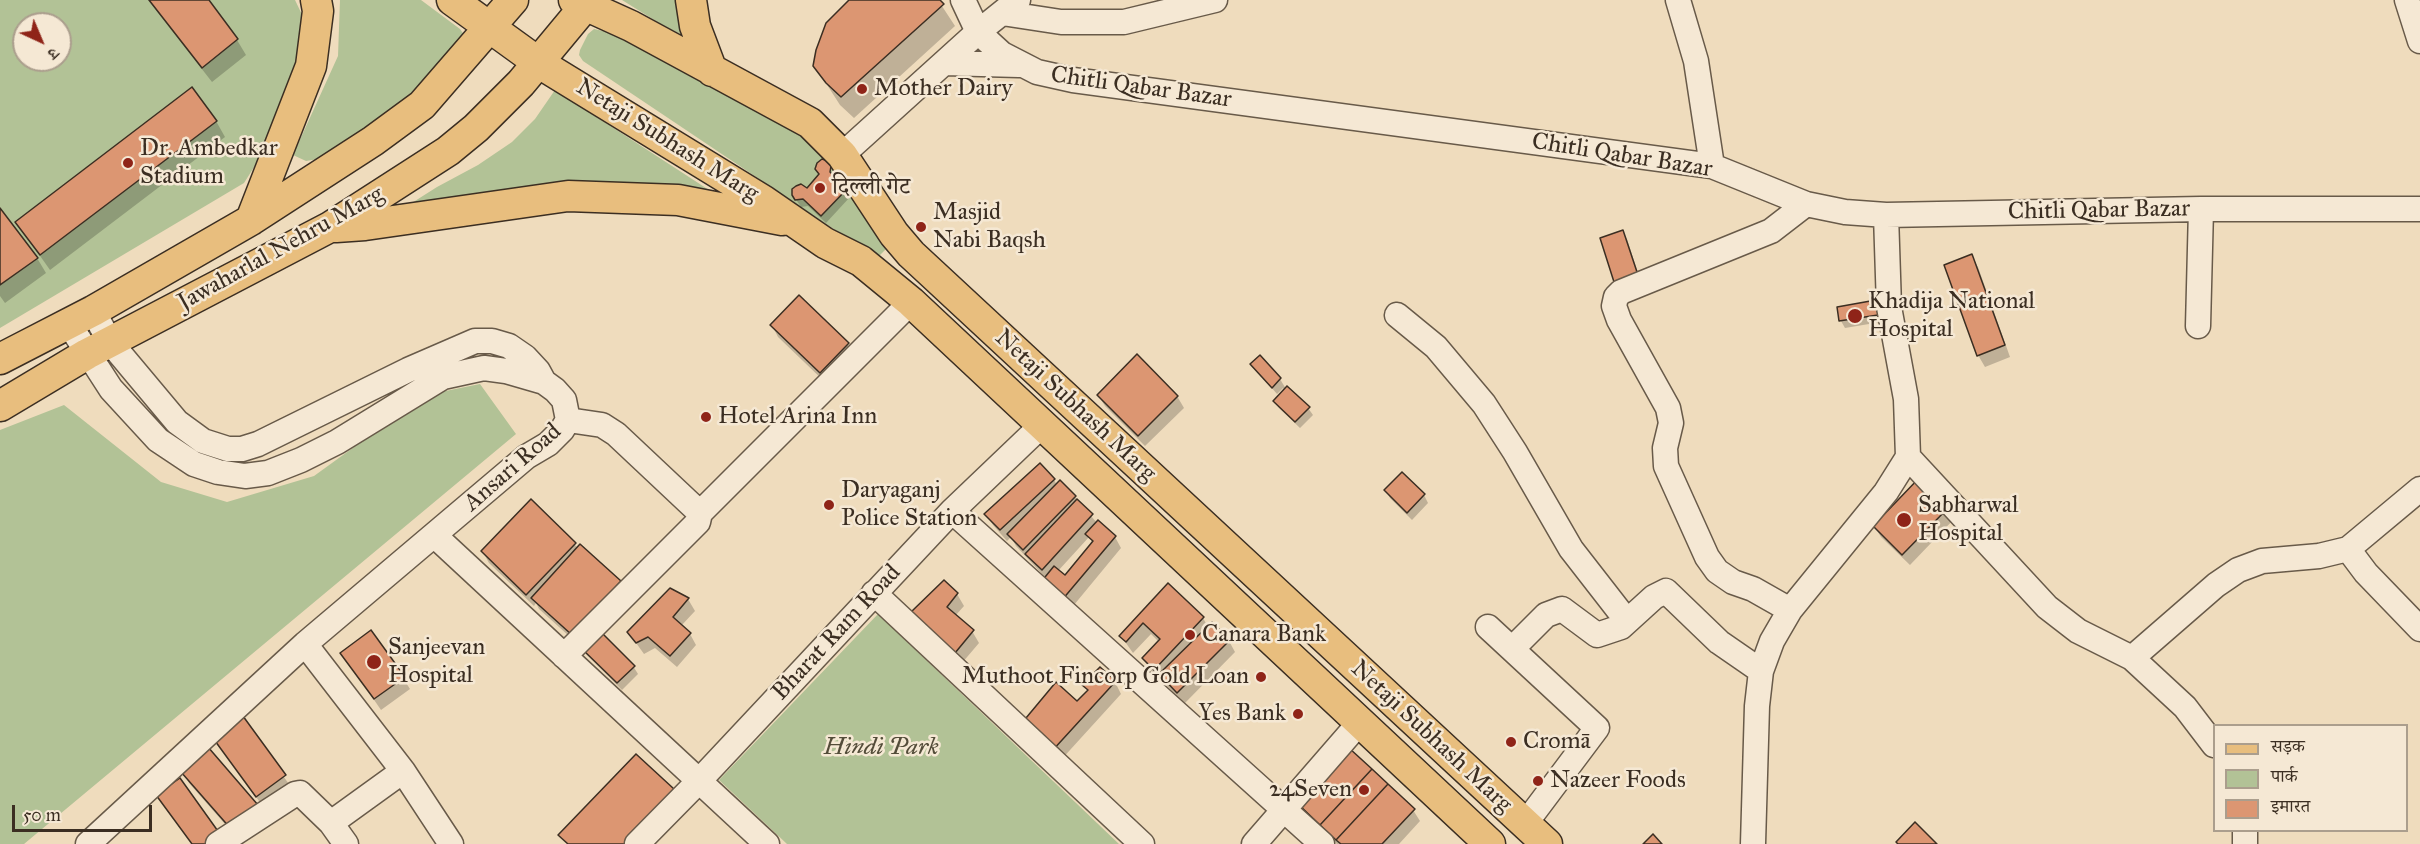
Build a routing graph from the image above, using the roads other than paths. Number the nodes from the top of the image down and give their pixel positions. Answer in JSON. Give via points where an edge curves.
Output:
{"nodes":[{"id":1,"x":316,"y":0,"type":"edge"},
{"id":2,"x":452,"y":0,"type":"edge"},
{"id":3,"x":513,"y":0,"type":"edge"},
{"id":4,"x":691,"y":0,"type":"edge"},
{"id":5,"x":963,"y":0,"type":"edge"},
{"id":6,"x":1215,"y":0,"type":"edge"},
{"id":7,"x":1678,"y":0,"type":"edge"},
{"id":8,"x":2408,"y":0,"type":"edge"},
{"id":9,"x":583,"y":2,"type":"edge"},
{"id":10,"x":1010,"y":7,"type":"edge"},
{"id":11,"x":489,"y":28,"type":"junction"},
{"id":12,"x":978,"y":32,"type":"junction"},
{"id":13,"x":2420,"y":41,"type":"edge"},
{"id":14,"x":539,"y":63,"type":"junction"},
{"id":15,"x":944,"y":63,"type":"junction"},
{"id":16,"x":1019,"y":65,"type":"junction"},
{"id":17,"x":712,"y":71,"type":"junction"},
{"id":18,"x":842,"y":155,"type":"junction"},
{"id":19,"x":1712,"y":166,"type":"junction"},
{"id":20,"x":1806,"y":204,"type":"junction"},
{"id":21,"x":2201,"y":208,"type":"junction"},
{"id":22,"x":2420,"y":209,"type":"edge"},
{"id":23,"x":1886,"y":215,"type":"junction"},
{"id":24,"x":251,"y":220,"type":"junction"},
{"id":25,"x":793,"y":222,"type":"junction"},
{"id":26,"x":330,"y":227,"type":"junction"},
{"id":27,"x":911,"y":302,"type":"junction"},
{"id":28,"x":1398,"y":315,"type":"dead end"},
{"id":29,"x":81,"y":317,"type":"junction"},
{"id":30,"x":2198,"y":326,"type":"dead end"},
{"id":31,"x":99,"y":348,"type":"junction"},
{"id":32,"x":2,"y":356,"type":"edge"},
{"id":33,"x":544,"y":382,"type":"junction"},
{"id":34,"x":0,"y":406,"type":"edge"},
{"id":35,"x":568,"y":420,"type":"junction"},
{"id":36,"x":1041,"y":426,"type":"junction"},
{"id":37,"x":1908,"y":457,"type":"junction"},
{"id":38,"x":2420,"y":489,"type":"edge"},
{"id":39,"x":952,"y":511,"type":"junction"},
{"id":40,"x":700,"y":513,"type":"junction"},
{"id":41,"x":434,"y":535,"type":"junction"},
{"id":42,"x":2348,"y":549,"type":"junction"},
{"id":43,"x":874,"y":593,"type":"junction"},
{"id":44,"x":1790,"y":610,"type":"junction"},
{"id":45,"x":2416,"y":615,"type":"edge"},
{"id":46,"x":1627,"y":621,"type":"junction"},
{"id":47,"x":1488,"y":627,"type":"dead end"},
{"id":48,"x":305,"y":644,"type":"junction"},
{"id":49,"x":1512,"y":649,"type":"junction"},
{"id":50,"x":564,"y":656,"type":"junction"},
{"id":51,"x":2132,"y":658,"type":"junction"},
{"id":52,"x":1761,"y":671,"type":"junction"},
{"id":53,"x":1360,"y":722,"type":"junction"},
{"id":54,"x":2213,"y":744,"type":"edge"},
{"id":55,"x":403,"y":771,"type":"junction"},
{"id":56,"x":699,"y":781,"type":"junction"},
{"id":57,"x":1284,"y":810,"type":"junction"},
{"id":58,"x":332,"y":823,"type":"junction"},
{"id":59,"x":1525,"y":824,"type":"junction"},
{"id":60,"x":88,"y":844,"type":"edge"},
{"id":61,"x":218,"y":844,"type":"edge"},
{"id":62,"x":346,"y":844,"type":"edge"},
{"id":63,"x":451,"y":844,"type":"edge"},
{"id":64,"x":638,"y":844,"type":"edge"},
{"id":65,"x":766,"y":844,"type":"edge"},
{"id":66,"x":1142,"y":844,"type":"edge"},
{"id":67,"x":1254,"y":844,"type":"edge"},
{"id":68,"x":1322,"y":844,"type":"edge"},
{"id":69,"x":1490,"y":844,"type":"edge"},
{"id":70,"x":1547,"y":844,"type":"edge"},
{"id":71,"x":1753,"y":844,"type":"edge"}],
"edges":[{"from":1,"to":24,"type":"main road","via":[[311,66]]},
{"from":2,"to":11,"type":"main road","name":"Netaji Subhash Marg"},
{"from":3,"to":11,"type":"main road","name":"Jawaharlal Nehru Marg"},
{"from":4,"to":17,"type":"main road","via":[[695,26]]},
{"from":5,"to":12,"type":"street","name":"Chitli Qabar Bazar"},
{"from":6,"to":10,"type":"street","via":[[1124,21],[1061,22]]},
{"from":7,"to":19,"type":"street","via":[[1696,61]]},
{"from":8,"to":13,"type":"street"},
{"from":9,"to":14,"type":"main road","name":"Jawaharlal Nehru Marg"},
{"from":9,"to":17,"type":"main road","name":"Netaji Subhash Marg"},
{"from":10,"to":12,"type":"street"},
{"from":11,"to":14,"type":"main road","name":"Netaji Subhash Marg"},
{"from":11,"to":24,"type":"main road","name":"Jawaharlal Nehru Marg","via":[[422,105]]},
{"from":12,"to":15,"type":"street"},
{"from":12,"to":16,"type":"street","name":"Chitli Qabar Bazar"},
{"from":14,"to":25,"type":"main road","name":"Netaji Subhash Marg"},
{"from":14,"to":26,"type":"main road","name":"Jawaharlal Nehru Marg","via":[[448,151]]},
{"from":15,"to":16,"type":"street"},
{"from":15,"to":18,"type":"street"},
{"from":16,"to":19,"type":"street","name":"Chitli Qabar Bazar","via":[[1073,80]]},
{"from":17,"to":18,"type":"main road","name":"Netaji Subhash Marg","via":[[810,123]]},
{"from":18,"to":59,"type":"main road","name":"Netaji Subhash Marg","via":[[911,254]]},
{"from":19,"to":20,"type":"street","name":"Chitli Qabar Bazar"},
{"from":20,"to":23,"type":"street","name":"Chitli Qabar Bazar"},
{"from":20,"to":44,"type":"street","via":[[1771,231],[1621,292],[1614,306],[1668,408],[1671,423],[1665,448],[1666,466],[1707,557],[1717,571],[1733,582]]},
{"from":21,"to":22,"type":"street","name":"Chitli Qabar Bazar"},
{"from":21,"to":23,"type":"street","name":"Chitli Qabar Bazar"},
{"from":21,"to":30,"type":"street"},
{"from":23,"to":37,"type":"street","via":[[1889,307],[1906,399]]},
{"from":24,"to":29,"type":"main road","name":"Jawaharlal Nehru Marg"},
{"from":25,"to":26,"type":"main road","via":[[678,200],[568,196]]},
{"from":25,"to":27,"type":"main road","name":"Netaji Subhash Marg","via":[[861,261]]},
{"from":26,"to":31,"type":"main road","name":"Jawaharlal Nehru Marg"},
{"from":27,"to":36,"type":"main road","name":"Netaji Subhash Marg"},
{"from":27,"to":40,"type":"street"},
{"from":28,"to":46,"type":"street","via":[[1436,347],[1484,404],[1571,549]]},
{"from":29,"to":31,"type":"street","name":"Ansari Road"},
{"from":29,"to":32,"type":"main road","name":"Jawaharlal Nehru Marg"},
{"from":31,"to":33,"type":"street","name":"Ansari Road","via":[[177,422],[203,441],[228,450],[258,444],[475,341],[509,346],[525,357]]},
{"from":31,"to":33,"type":"street","via":[[111,388],[158,440],[194,464],[245,476],[301,460],[337,442],[442,377],[484,368]]},
{"from":31,"to":34,"type":"main road","name":"Jawaharlal Nehru Marg"},
{"from":33,"to":35,"type":"street","name":"Ansari Road","via":[[564,400]]},
{"from":35,"to":40,"type":"street","via":[[602,425],[615,434]]},
{"from":35,"to":41,"type":"street","name":"Ansari Road","via":[[548,444],[526,457]]},
{"from":36,"to":39,"type":"street","name":"Bharat Ram Road"},
{"from":36,"to":53,"type":"main road","name":"Netaji Subhash Marg"},
{"from":37,"to":44,"type":"street","via":[[1886,492]]},
{"from":37,"to":51,"type":"street","via":[[2047,607],[2078,631]]},
{"from":38,"to":42,"type":"street"},
{"from":39,"to":43,"type":"street","name":"Bharat Ram Road"},
{"from":39,"to":57,"type":"street"},
{"from":40,"to":50,"type":"street","via":[[698,522]]},
{"from":41,"to":48,"type":"street","name":"Ansari Road"},
{"from":41,"to":50,"type":"street"},
{"from":42,"to":45,"type":"street","via":[[2366,573]]},
{"from":42,"to":51,"type":"street","via":[[2262,561],[2238,570]]},
{"from":43,"to":56,"type":"street","name":"Bharat Ram Road"},
{"from":43,"to":66,"type":"street"},
{"from":44,"to":52,"type":"street"},
{"from":46,"to":49,"type":"street","via":[[1597,635],[1562,609],[1545,615]]},
{"from":46,"to":52,"type":"street","via":[[1666,591],[1719,642]]},
{"from":47,"to":49,"type":"street"},
{"from":48,"to":55,"type":"street"},
{"from":48,"to":60,"type":"street","name":"Ansari Road"},
{"from":49,"to":59,"type":"street","via":[[1597,728]]},
{"from":50,"to":56,"type":"street"},
{"from":51,"to":54,"type":"street","via":[[2185,707]]},
{"from":52,"to":71,"type":"street"},
{"from":53,"to":57,"type":"street"},
{"from":53,"to":69,"type":"main road","name":"Netaji Subhash Marg"},
{"from":55,"to":58,"type":"street"},
{"from":55,"to":63,"type":"street"},
{"from":56,"to":64,"type":"street","name":"Bharat Ram Road"},
{"from":56,"to":65,"type":"street"},
{"from":57,"to":67,"type":"street"},
{"from":57,"to":68,"type":"street"},
{"from":58,"to":61,"type":"street","via":[[300,793]]},
{"from":58,"to":62,"type":"street"},
{"from":59,"to":70,"type":"main road","name":"Netaji Subhash Marg"}]}
